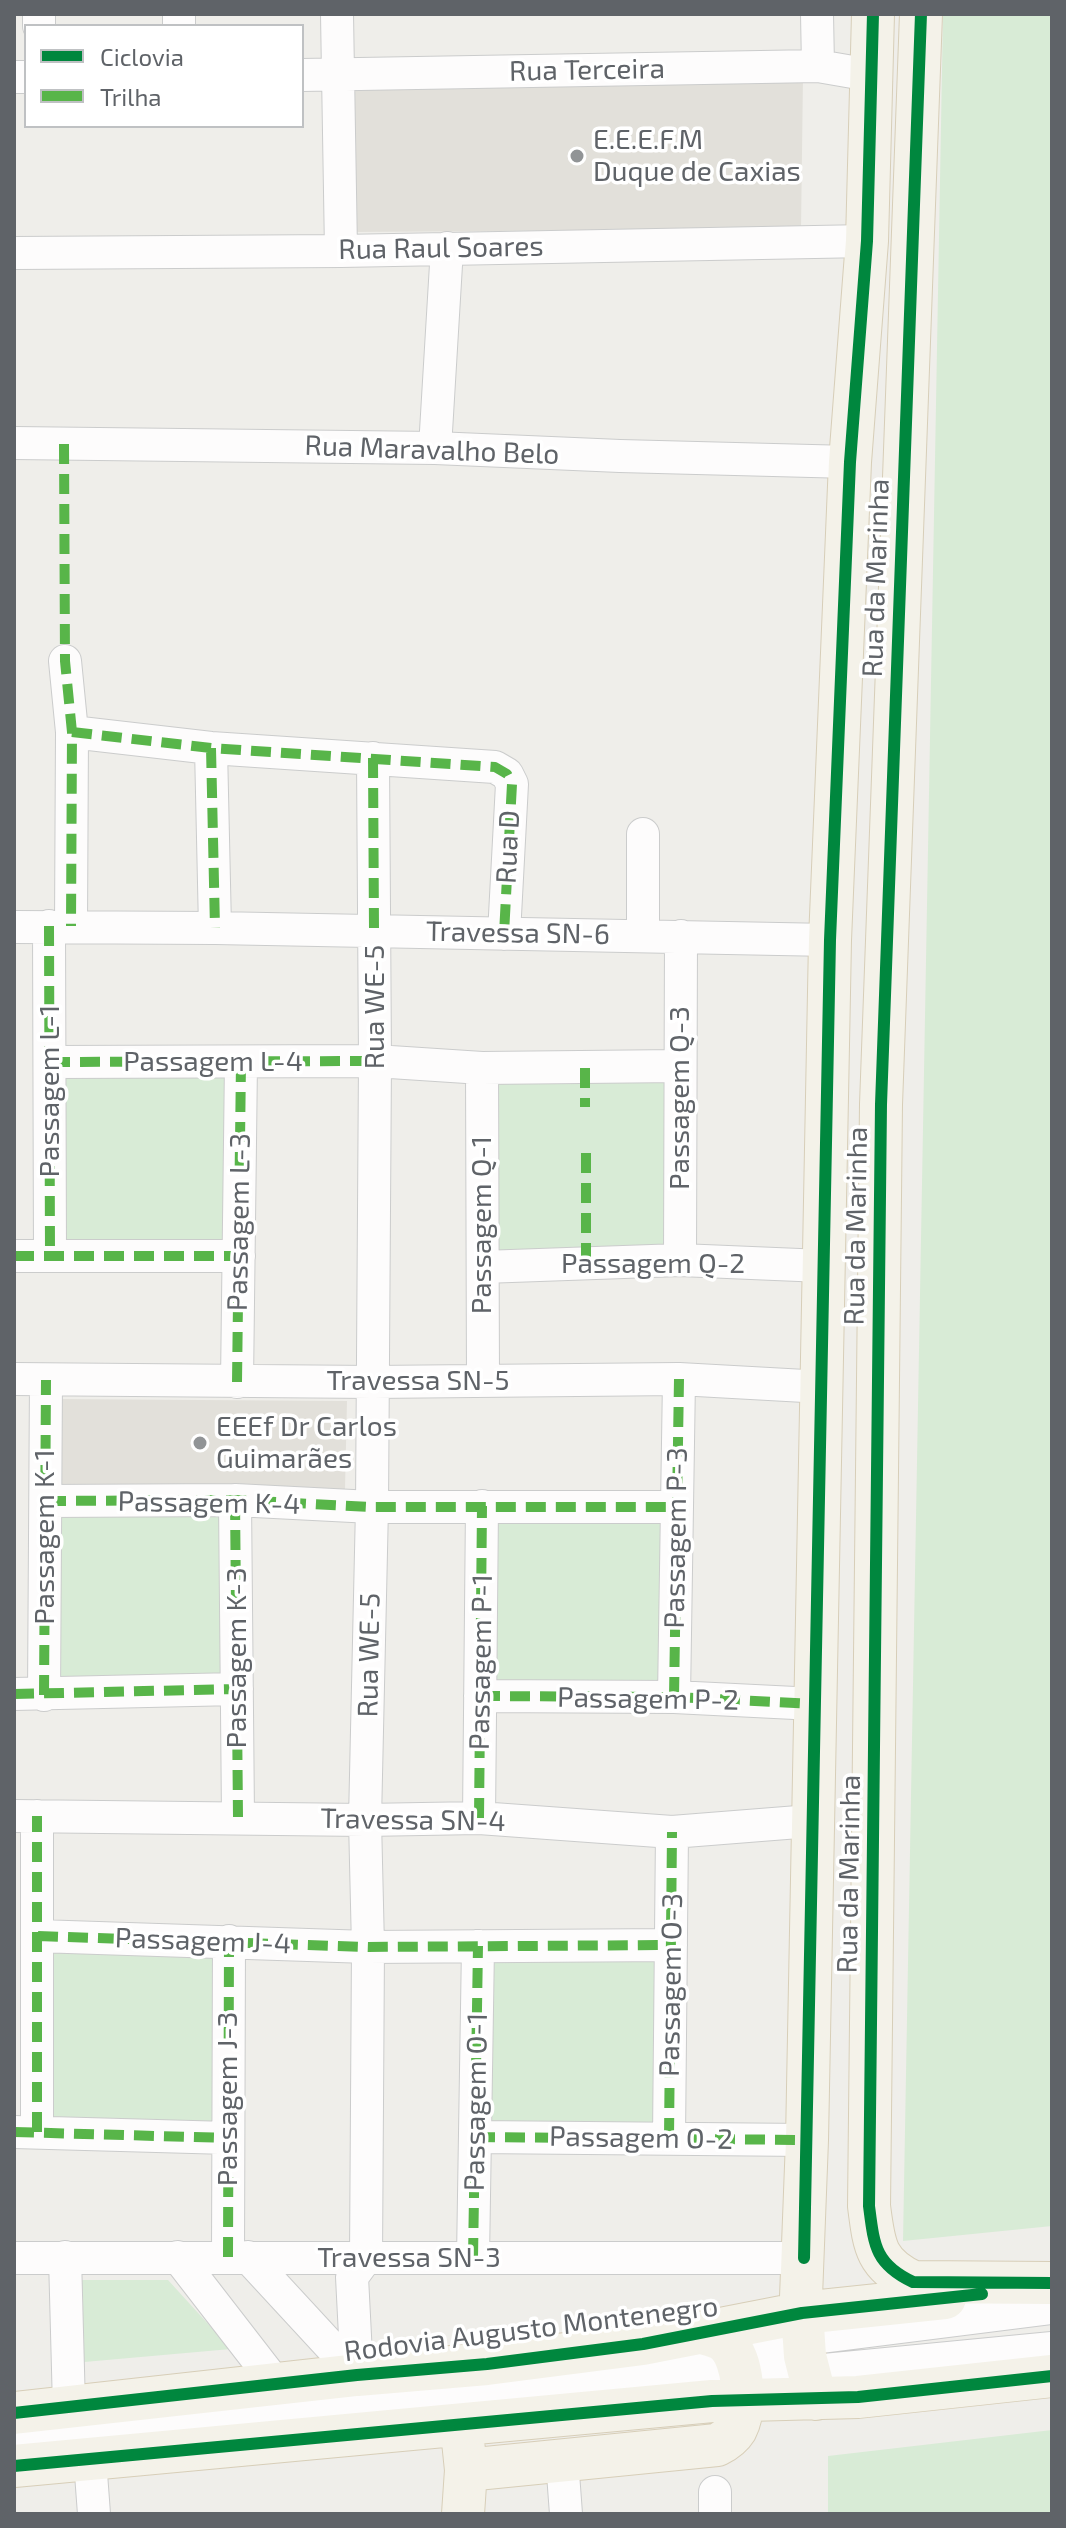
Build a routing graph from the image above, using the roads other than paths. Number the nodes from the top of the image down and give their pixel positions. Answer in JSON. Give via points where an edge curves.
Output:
{"nodes":[{"id":1,"x":337,"y":14,"type":"edge"},
{"id":2,"x":817,"y":14,"type":"edge"},
{"id":3,"x":921,"y":14,"type":"edge"},
{"id":4,"x":871,"y":46,"type":"edge"},
{"id":5,"x":818,"y":66,"type":"junction"},
{"id":6,"x":304,"y":75,"type":"edge"},
{"id":7,"x":339,"y":75,"type":"junction"},
{"id":8,"x":915,"y":180,"type":"junction"},
{"id":9,"x":867,"y":241,"type":"junction"},
{"id":10,"x":447,"y":248,"type":"junction"},
{"id":11,"x":341,"y":251,"type":"junction"},
{"id":12,"x":14,"y":253,"type":"edge"},
{"id":13,"x":14,"y":443,"type":"edge"},
{"id":14,"x":435,"y":448,"type":"junction"},
{"id":15,"x":850,"y":462,"type":"junction"},
{"id":16,"x":65,"y":661,"type":"dead end"},
{"id":17,"x":72,"y":732,"type":"junction"},
{"id":18,"x":211,"y":748,"type":"junction"},
{"id":19,"x":373,"y":758,"type":"junction"},
{"id":20,"x":643,"y":834,"type":"dead end"},
{"id":21,"x":60,"y":926,"type":"junction"},
{"id":22,"x":14,"y":927,"type":"edge"},
{"id":23,"x":215,"y":928,"type":"junction"},
{"id":24,"x":374,"y":930,"type":"junction"},
{"id":25,"x":504,"y":934,"type":"junction"},
{"id":26,"x":643,"y":935,"type":"junction"},
{"id":27,"x":681,"y":936,"type":"junction"},
{"id":28,"x":830,"y":940,"type":"junction"},
{"id":29,"x":829,"y":992,"type":"junction"},
{"id":30,"x":375,"y":1061,"type":"junction"},
{"id":31,"x":50,"y":1062,"type":"junction"},
{"id":32,"x":241,"y":1062,"type":"junction"},
{"id":33,"x":679,"y":1066,"type":"junction"},
{"id":34,"x":482,"y":1068,"type":"junction"},
{"id":35,"x":881,"y":1164,"type":"junction"},
{"id":36,"x":14,"y":1256,"type":"edge"},
{"id":37,"x":50,"y":1256,"type":"junction"},
{"id":38,"x":239,"y":1256,"type":"junction"},
{"id":39,"x":680,"y":1260,"type":"junction"},
{"id":40,"x":823,"y":1266,"type":"junction"},
{"id":41,"x":483,"y":1267,"type":"junction"},
{"id":42,"x":14,"y":1379,"type":"edge"},
{"id":43,"x":679,"y":1379,"type":"junction"},
{"id":44,"x":46,"y":1380,"type":"junction"},
{"id":45,"x":483,"y":1381,"type":"junction"},
{"id":46,"x":237,"y":1382,"type":"junction"},
{"id":47,"x":373,"y":1382,"type":"junction"},
{"id":48,"x":823,"y":1387,"type":"junction"},
{"id":49,"x":235,"y":1500,"type":"junction"},
{"id":50,"x":46,"y":1501,"type":"junction"},
{"id":51,"x":482,"y":1506,"type":"junction"},
{"id":52,"x":372,"y":1507,"type":"junction"},
{"id":53,"x":677,"y":1507,"type":"junction"},
{"id":54,"x":237,"y":1689,"type":"junction"},
{"id":55,"x":29,"y":1694,"type":"edge"},
{"id":56,"x":480,"y":1696,"type":"junction"},
{"id":57,"x":674,"y":1697,"type":"junction"},
{"id":58,"x":815,"y":1704,"type":"junction"},
{"id":59,"x":26,"y":1816,"type":"edge"},
{"id":60,"x":238,"y":1817,"type":"junction"},
{"id":61,"x":479,"y":1818,"type":"junction"},
{"id":62,"x":365,"y":1820,"type":"junction"},
{"id":63,"x":811,"y":1821,"type":"junction"},
{"id":64,"x":672,"y":1832,"type":"junction"},
{"id":65,"x":38,"y":1936,"type":"junction"},
{"id":66,"x":229,"y":1941,"type":"junction"},
{"id":67,"x":671,"y":1945,"type":"junction"},
{"id":68,"x":478,"y":1946,"type":"junction"},
{"id":69,"x":368,"y":1947,"type":"junction"},
{"id":70,"x":25,"y":2132,"type":"edge"},
{"id":71,"x":475,"y":2137,"type":"junction"},
{"id":72,"x":228,"y":2138,"type":"junction"},
{"id":73,"x":669,"y":2138,"type":"junction"},
{"id":74,"x":807,"y":2140,"type":"junction"},
{"id":75,"x":65,"y":2257,"type":"junction"},
{"id":76,"x":178,"y":2257,"type":"junction"},
{"id":77,"x":238,"y":2257,"type":"junction"},
{"id":78,"x":14,"y":2258,"type":"edge"},
{"id":79,"x":366,"y":2258,"type":"junction"},
{"id":80,"x":473,"y":2258,"type":"junction"},
{"id":81,"x":804,"y":2258,"type":"junction"},
{"id":82,"x":1052,"y":2285,"type":"edge"},
{"id":83,"x":1052,"y":2308,"type":"edge"},
{"id":84,"x":1052,"y":2348,"type":"edge"},
{"id":85,"x":807,"y":2356,"type":"junction"},
{"id":86,"x":724,"y":2366,"type":"junction"},
{"id":87,"x":357,"y":2375,"type":"junction"},
{"id":88,"x":1052,"y":2376,"type":"edge"},
{"id":89,"x":277,"y":2385,"type":"junction"},
{"id":90,"x":69,"y":2407,"type":"junction"},
{"id":91,"x":14,"y":2413,"type":"edge"},
{"id":92,"x":521,"y":2418,"type":"junction"},
{"id":93,"x":460,"y":2424,"type":"junction"},
{"id":94,"x":14,"y":2438,"type":"edge"},
{"id":95,"x":614,"y":2456,"type":"junction"},
{"id":96,"x":90,"y":2460,"type":"junction"},
{"id":97,"x":562,"y":2460,"type":"junction"},
{"id":98,"x":14,"y":2466,"type":"edge"},
{"id":99,"x":466,"y":2470,"type":"junction"},
{"id":100,"x":94,"y":2514,"type":"edge"},
{"id":101,"x":463,"y":2514,"type":"edge"},
{"id":102,"x":566,"y":2514,"type":"edge"}],
"edges":[{"from":1,"to":7,"type":"street"},
{"from":2,"to":5,"type":"street"},
{"from":3,"to":8,"type":"main road","name":"Rua da Marinha"},
{"from":4,"to":5,"type":"street","name":"Rua Terceira"},
{"from":4,"to":8,"type":"main road","via":[[883,34],[890,35],[901,41],[907,57]]},
{"from":4,"to":9,"type":"main road","name":"Rua da Marinha"},
{"from":5,"to":7,"type":"street","name":"Rua Terceira"},
{"from":6,"to":7,"type":"street","name":"Rua Terceira"},
{"from":7,"to":11,"type":"street"},
{"from":8,"to":35,"type":"main road","name":"Rua da Marinha"},
{"from":9,"to":10,"type":"street","name":"Rua Raul Soares"},
{"from":9,"to":15,"type":"main road","name":"Rua da Marinha"},
{"from":10,"to":11,"type":"street","name":"Rua Raul Soares"},
{"from":10,"to":14,"type":"street"},
{"from":11,"to":12,"type":"street","name":"Rua Raul Soares"},
{"from":13,"to":14,"type":"street","name":"Rua Maravalho Belo"},
{"from":14,"to":15,"type":"street","name":"Rua Maravalho Belo"},
{"from":15,"to":28,"type":"main road","name":"Rua da Marinha"},
{"from":16,"to":17,"type":"street","name":"Passagem L-1"},
{"from":17,"to":18,"type":"street"},
{"from":17,"to":21,"type":"street","name":"Passagem L-1"},
{"from":18,"to":19,"type":"street"},
{"from":18,"to":23,"type":"street"},
{"from":19,"to":24,"type":"street","name":"Rua WE-5"},
{"from":19,"to":25,"type":"street","name":"Rua D","via":[[495,767],[507,774],[512,784]]},
{"from":20,"to":26,"type":"street"},
{"from":21,"to":22,"type":"street","name":"Travessa SN-6"},
{"from":21,"to":23,"type":"street","name":"Travessa SN-6"},
{"from":21,"to":31,"type":"street","name":"Passagem L-1"},
{"from":23,"to":24,"type":"street","name":"Travessa SN-6"},
{"from":24,"to":25,"type":"street","name":"Travessa SN-6"},
{"from":24,"to":30,"type":"street","name":"Rua WE-5"},
{"from":25,"to":26,"type":"street","name":"Travessa SN-6"},
{"from":26,"to":27,"type":"street","name":"Travessa SN-6"},
{"from":27,"to":28,"type":"street","name":"Travessa SN-6"},
{"from":27,"to":33,"type":"street","name":"Passagem Q-3"},
{"from":28,"to":29,"type":"main road","name":"Rua da Marinha"},
{"from":29,"to":35,"type":"main road","via":[[842,1085],[844,1171],[850,1182],[869,1187]]},
{"from":29,"to":40,"type":"main road","name":"Rua da Marinha"},
{"from":30,"to":32,"type":"street","name":"Passagem L-4"},
{"from":30,"to":34,"type":"street","name":"Passagem L-4"},
{"from":30,"to":47,"type":"street","name":"Rua WE-5"},
{"from":31,"to":32,"type":"street","name":"Passagem L-4"},
{"from":31,"to":37,"type":"street","name":"Passagem L-1"},
{"from":32,"to":38,"type":"street","name":"Passagem L-3"},
{"from":33,"to":34,"type":"street","name":"Passagem L-4"},
{"from":33,"to":39,"type":"street","name":"Passagem Q-3"},
{"from":34,"to":41,"type":"street","name":"Passagem Q-1"},
{"from":35,"to":82,"type":"main road","name":"Rua da Marinha","via":[[869,2190],[873,2238],[894,2273],[913,2282]]},
{"from":36,"to":37,"type":"street"},
{"from":37,"to":38,"type":"street"},
{"from":38,"to":46,"type":"street","name":"Passagem L-3"},
{"from":39,"to":40,"type":"street","name":"Passagem Q-2"},
{"from":39,"to":41,"type":"street","name":"Passagem Q-2"},
{"from":40,"to":48,"type":"main road","name":"Rua da Marinha"},
{"from":41,"to":45,"type":"street","name":"Passagem Q-1"},
{"from":42,"to":44,"type":"street","name":"Travessa SN-5"},
{"from":43,"to":45,"type":"street","name":"Travessa SN-5"},
{"from":43,"to":48,"type":"street","name":"Travessa SN-5"},
{"from":43,"to":53,"type":"street","name":"Passagem P-3"},
{"from":44,"to":46,"type":"street","name":"Travessa SN-5"},
{"from":44,"to":50,"type":"street","name":"Passagem K-1"},
{"from":45,"to":47,"type":"street","name":"Travessa SN-5"},
{"from":46,"to":47,"type":"street","name":"Travessa SN-5"},
{"from":47,"to":52,"type":"street","name":"Rua WE-5"},
{"from":48,"to":58,"type":"main road","name":"Rua da Marinha"},
{"from":49,"to":50,"type":"street","name":"Passagem K-4"},
{"from":49,"to":52,"type":"street","name":"Passagem K-4"},
{"from":49,"to":54,"type":"street","name":"Passagem K-3"},
{"from":50,"to":55,"type":"street","name":"Passagem K-1"},
{"from":51,"to":52,"type":"street","name":"Passagem K-4"},
{"from":51,"to":53,"type":"street","name":"Passagem K-4"},
{"from":51,"to":56,"type":"street","name":"Passagem P-1"},
{"from":52,"to":62,"type":"street","name":"Rua WE-5"},
{"from":53,"to":57,"type":"street","name":"Passagem P-3"},
{"from":54,"to":55,"type":"street"},
{"from":54,"to":60,"type":"street","name":"Passagem K-3"},
{"from":56,"to":57,"type":"street","name":"Passagem P-2"},
{"from":56,"to":61,"type":"street","name":"Passagem P-1"},
{"from":57,"to":58,"type":"street","name":"Passagem P-2"},
{"from":58,"to":63,"type":"main road","name":"Rua da Marinha"},
{"from":59,"to":60,"type":"street","name":"Travessa SN-4"},
{"from":59,"to":65,"type":"street"},
{"from":60,"to":62,"type":"street","name":"Travessa SN-4"},
{"from":61,"to":62,"type":"street","name":"Travessa SN-4"},
{"from":61,"to":64,"type":"street","name":"Travessa SN-4"},
{"from":62,"to":69,"type":"street","name":"Rua WE-5"},
{"from":63,"to":64,"type":"street","name":"Travessa SN-4"},
{"from":63,"to":74,"type":"main road","name":"Rua da Marinha"},
{"from":64,"to":67,"type":"street","name":"Passagem O-3"},
{"from":65,"to":66,"type":"street","name":"Passagem J-4"},
{"from":65,"to":70,"type":"street"},
{"from":66,"to":69,"type":"street","name":"Passagem J-4"},
{"from":66,"to":72,"type":"street","name":"Passagem J-3"},
{"from":67,"to":68,"type":"street","name":"Passagem J-4"},
{"from":67,"to":73,"type":"street","name":"Passagem O-3"},
{"from":68,"to":69,"type":"street","name":"Passagem J-4"},
{"from":68,"to":71,"type":"street","name":"Passagem O-1"},
{"from":69,"to":79,"type":"street","name":"Rua WE-5"},
{"from":70,"to":72,"type":"street"},
{"from":71,"to":73,"type":"street","name":"Passagem O-2"},
{"from":71,"to":80,"type":"street","name":"Passagem O-1"},
{"from":72,"to":77,"type":"street","name":"Passagem J-3"},
{"from":73,"to":74,"type":"street","name":"Passagem O-2"},
{"from":74,"to":81,"type":"main road","name":"Rua da Marinha"},
{"from":75,"to":76,"type":"street","name":"Travessa SN-3"},
{"from":75,"to":78,"type":"street","name":"Travessa SN-3"},
{"from":75,"to":90,"type":"street"},
{"from":76,"to":77,"type":"street","name":"Travessa SN-3"},
{"from":76,"to":89,"type":"street"},
{"from":77,"to":79,"type":"street","name":"Travessa SN-3"},
{"from":77,"to":87,"type":"street"},
{"from":79,"to":80,"type":"street","name":"Travessa SN-3"},
{"from":79,"to":87,"type":"street","name":"Rua WE-5","via":[[352,2277]]},
{"from":80,"to":81,"type":"street","name":"Travessa SN-3"},
{"from":81,"to":85,"type":"main road","name":"Rua da Marinha"},
{"from":82,"to":85,"type":"main road","name":"Rodovia Augusto Montenegro"},
{"from":83,"to":85,"type":"street"},
{"from":84,"to":85,"type":"street"},
{"from":85,"to":86,"type":"main road","name":"Rodovia Augusto Montenegro"},
{"from":85,"to":86,"type":"main road","name":"Rodovia Augusto Montenegro"},
{"from":85,"to":88,"type":"main road","name":"Rodovia Augusto Montenegro","via":[[858,2397]]},
{"from":86,"to":87,"type":"main road","name":"Rodovia Augusto Montenegro","via":[[487,2364]]},
{"from":86,"to":92,"type":"main road","name":"Rodovia Augusto Montenegro"},
{"from":86,"to":94,"type":"street"},
{"from":86,"to":95,"type":"main road","via":[[741,2410],[728,2439],[717,2445]]},
{"from":87,"to":89,"type":"main road","name":"Rodovia Augusto Montenegro"},
{"from":89,"to":90,"type":"main road","name":"Rodovia Augusto Montenegro"},
{"from":90,"to":91,"type":"main road","name":"Rodovia Augusto Montenegro"},
{"from":92,"to":93,"type":"main road","name":"Rodovia Augusto Montenegro"},
{"from":92,"to":95,"type":"main road"},
{"from":93,"to":96,"type":"main road","name":"Rodovia Augusto Montenegro"},
{"from":93,"to":99,"type":"main road"},
{"from":95,"to":97,"type":"main road"},
{"from":96,"to":98,"type":"main road","name":"Rodovia Augusto Montenegro"},
{"from":96,"to":100,"type":"street"},
{"from":97,"to":99,"type":"main road"},
{"from":97,"to":102,"type":"street"},
{"from":99,"to":101,"type":"main road"}]}
